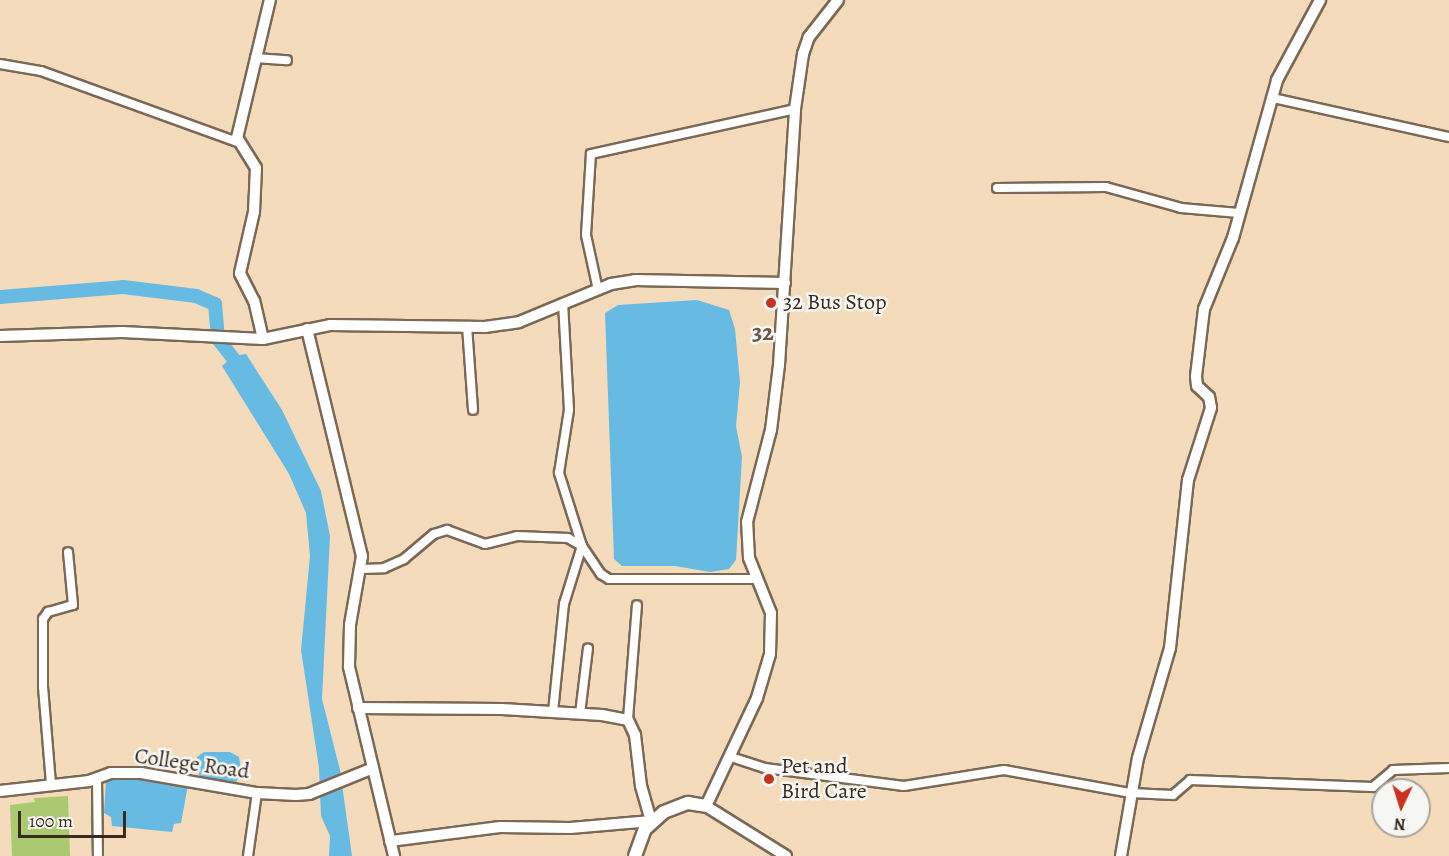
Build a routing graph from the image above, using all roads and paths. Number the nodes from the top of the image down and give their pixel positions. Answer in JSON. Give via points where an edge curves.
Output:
{"nodes":[{"id":1,"x":270,"y":0,"type":"edge"},
{"id":2,"x":838,"y":0,"type":"edge"},
{"id":3,"x":1320,"y":0,"type":"edge"},
{"id":4,"x":255,"y":58,"type":"junction"},
{"id":5,"x":287,"y":60,"type":"dead end"},
{"id":6,"x":0,"y":64,"type":"edge"},
{"id":7,"x":1273,"y":98,"type":"junction"},
{"id":8,"x":795,"y":110,"type":"junction"},
{"id":9,"x":1449,"y":137,"type":"edge"},
{"id":10,"x":237,"y":142,"type":"junction"},
{"id":11,"x":997,"y":188,"type":"dead end"},
{"id":12,"x":1239,"y":213,"type":"junction"},
{"id":13,"x":785,"y":283,"type":"junction"},
{"id":14,"x":598,"y":290,"type":"junction"},
{"id":15,"x":563,"y":303,"type":"junction"},
{"id":16,"x":467,"y":326,"type":"junction"},
{"id":17,"x":307,"y":329,"type":"junction"},
{"id":18,"x":0,"y":336,"type":"edge"},
{"id":19,"x":258,"y":339,"type":"junction"},
{"id":20,"x":472,"y":410,"type":"dead end"},
{"id":21,"x":582,"y":546,"type":"junction"},
{"id":22,"x":68,"y":552,"type":"dead end"},
{"id":23,"x":361,"y":569,"type":"junction"},
{"id":24,"x":756,"y":579,"type":"junction"},
{"id":25,"x":637,"y":605,"type":"dead end"},
{"id":26,"x":588,"y":648,"type":"dead end"},
{"id":27,"x":357,"y":708,"type":"junction"},
{"id":28,"x":553,"y":712,"type":"junction"},
{"id":29,"x":580,"y":714,"type":"junction"},
{"id":30,"x":628,"y":719,"type":"junction"},
{"id":31,"x":731,"y":757,"type":"junction"},
{"id":32,"x":373,"y":768,"type":"junction"},
{"id":33,"x":1449,"y":768,"type":"edge"},
{"id":34,"x":97,"y":779,"type":"junction"},
{"id":35,"x":51,"y":783,"type":"junction"},
{"id":36,"x":0,"y":791,"type":"edge"},
{"id":37,"x":257,"y":793,"type":"junction"},
{"id":38,"x":1131,"y":793,"type":"junction"},
{"id":39,"x":706,"y":806,"type":"junction"},
{"id":40,"x":651,"y":822,"type":"junction"},
{"id":41,"x":390,"y":841,"type":"junction"},
{"id":42,"x":773,"y":852,"type":"edge"},
{"id":43,"x":98,"y":856,"type":"edge"},
{"id":44,"x":248,"y":856,"type":"edge"},
{"id":45,"x":394,"y":856,"type":"edge"},
{"id":46,"x":635,"y":856,"type":"edge"},
{"id":47,"x":786,"y":856,"type":"edge"},
{"id":48,"x":1121,"y":856,"type":"edge"}],
"edges":[{"from":1,"to":4,"type":"street"},
{"from":2,"to":8,"type":"street","via":[[809,37]]},
{"from":3,"to":7,"type":"street","via":[[1290,54]]},
{"from":4,"to":5,"type":"street"},
{"from":4,"to":10,"type":"street"},
{"from":6,"to":10,"type":"street","via":[[40,71]]},
{"from":7,"to":9,"type":"street"},
{"from":7,"to":12,"type":"street"},
{"from":8,"to":13,"type":"street"},
{"from":8,"to":14,"type":"street","via":[[591,154],[586,235]]},
{"from":10,"to":19,"type":"street","via":[[256,168],[254,212],[240,273],[254,301]]},
{"from":11,"to":12,"type":"street","via":[[1106,187],[1181,208]]},
{"from":12,"to":38,"type":"street","via":[[1204,309],[1198,338],[1196,381],[1209,397],[1211,408],[1187,489],[1170,648],[1144,729]]},
{"from":13,"to":14,"type":"street","via":[[658,278],[611,284]]},
{"from":13,"to":24,"type":"street","via":[[771,430],[747,522],[746,541]]},
{"from":14,"to":15,"type":"street"},
{"from":15,"to":16,"type":"street","via":[[519,322]]},
{"from":15,"to":21,"type":"street","via":[[569,410],[559,473]]},
{"from":16,"to":17,"type":"street","via":[[330,325]]},
{"from":16,"to":20,"type":"street"},
{"from":17,"to":19,"type":"street"},
{"from":17,"to":23,"type":"street","via":[[351,501]]},
{"from":18,"to":19,"type":"street","via":[[160,334]]},
{"from":21,"to":23,"type":"street","via":[[568,538],[536,535],[485,544],[447,530],[434,534],[404,559],[384,568]]},
{"from":21,"to":24,"type":"street","via":[[601,574],[609,579]]},
{"from":21,"to":28,"type":"street","via":[[564,604]]},
{"from":22,"to":35,"type":"street","via":[[73,605],[48,612],[43,619],[43,687]]},
{"from":23,"to":27,"type":"street","via":[[350,625],[349,667]]},
{"from":24,"to":31,"type":"street","via":[[771,613],[773,632],[761,687]]},
{"from":25,"to":30,"type":"street"},
{"from":26,"to":29,"type":"street"},
{"from":27,"to":28,"type":"street"},
{"from":27,"to":32,"type":"street"},
{"from":28,"to":29,"type":"street"},
{"from":29,"to":30,"type":"street"},
{"from":30,"to":40,"type":"street","via":[[635,735],[641,786]]},
{"from":31,"to":38,"type":"street","via":[[765,768],[904,786],[1004,770]]},
{"from":31,"to":39,"type":"street"},
{"from":32,"to":37,"type":"street","name":"College Road","via":[[309,794]]},
{"from":32,"to":41,"type":"street"},
{"from":33,"to":38,"type":"street","via":[[1393,770],[1372,786],[1190,780],[1174,795]]},
{"from":34,"to":35,"type":"street","name":"College Road"},
{"from":34,"to":37,"type":"street","name":"College Road","via":[[111,773],[141,773]]},
{"from":34,"to":43,"type":"street"},
{"from":35,"to":36,"type":"street","name":"College Road"},
{"from":37,"to":44,"type":"street"},
{"from":38,"to":48,"type":"street"},
{"from":39,"to":40,"type":"main road","via":[[680,804]]},
{"from":39,"to":42,"type":"street"},
{"from":40,"to":41,"type":"street","via":[[570,828],[500,827]]},
{"from":40,"to":46,"type":"main road"},
{"from":41,"to":45,"type":"street"},
{"from":42,"to":47,"type":"street"}]}
